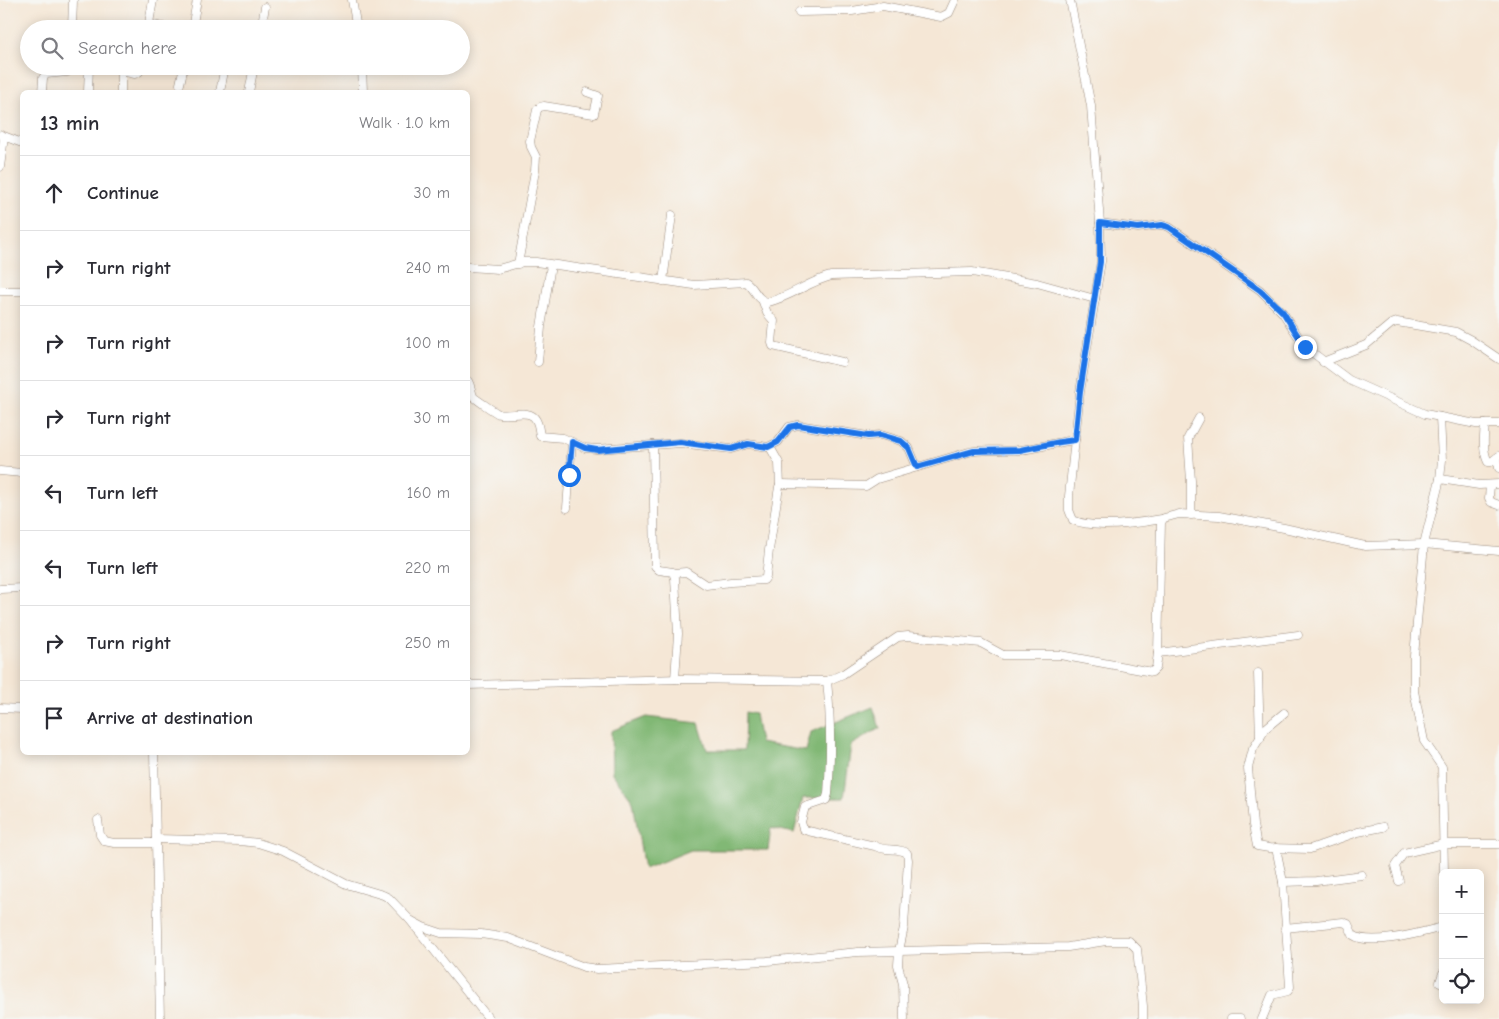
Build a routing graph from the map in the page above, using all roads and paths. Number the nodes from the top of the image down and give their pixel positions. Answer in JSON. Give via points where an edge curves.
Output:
{"nodes":[{"id":1,"x":73,"y":0,"type":"edge"},
{"id":2,"x":153,"y":0,"type":"edge"},
{"id":3,"x":197,"y":0,"type":"edge"},
{"id":4,"x":352,"y":0,"type":"edge"},
{"id":5,"x":955,"y":0,"type":"edge"},
{"id":6,"x":1070,"y":0,"type":"edge"},
{"id":7,"x":265,"y":7,"type":"dead end"},
{"id":8,"x":799,"y":12,"type":"dead end"},
{"id":9,"x":72,"y":20,"type":"edge"},
{"id":10,"x":149,"y":20,"type":"edge"},
{"id":11,"x":194,"y":20,"type":"edge"},
{"id":12,"x":263,"y":20,"type":"edge"},
{"id":13,"x":355,"y":20,"type":"edge"},
{"id":14,"x":45,"y":75,"type":"edge"},
{"id":15,"x":89,"y":75,"type":"edge"},
{"id":16,"x":121,"y":75,"type":"edge"},
{"id":17,"x":182,"y":75,"type":"edge"},
{"id":18,"x":223,"y":75,"type":"edge"},
{"id":19,"x":252,"y":75,"type":"edge"},
{"id":20,"x":362,"y":75,"type":"edge"},
{"id":21,"x":180,"y":84,"type":"dead end"},
{"id":22,"x":42,"y":90,"type":"edge"},
{"id":23,"x":88,"y":90,"type":"edge"},
{"id":24,"x":121,"y":90,"type":"edge"},
{"id":25,"x":220,"y":90,"type":"edge"},
{"id":26,"x":249,"y":90,"type":"edge"},
{"id":27,"x":363,"y":90,"type":"edge"},
{"id":28,"x":587,"y":92,"type":"dead end"},
{"id":29,"x":2,"y":136,"type":"edge"},
{"id":30,"x":20,"y":142,"type":"edge"},
{"id":31,"x":0,"y":167,"type":"edge"},
{"id":32,"x":672,"y":215,"type":"dead end"},
{"id":33,"x":1100,"y":223,"type":"junction"},
{"id":34,"x":518,"y":264,"type":"junction"},
{"id":35,"x":551,"y":264,"type":"junction"},
{"id":36,"x":470,"y":267,"type":"edge"},
{"id":37,"x":662,"y":282,"type":"junction"},
{"id":38,"x":0,"y":291,"type":"edge"},
{"id":39,"x":20,"y":291,"type":"edge"},
{"id":40,"x":1095,"y":300,"type":"junction"},
{"id":41,"x":763,"y":302,"type":"junction"},
{"id":42,"x":1499,"y":359,"type":"edge"},
{"id":43,"x":538,"y":362,"type":"dead end"},
{"id":44,"x":842,"y":362,"type":"dead end"},
{"id":45,"x":1323,"y":362,"type":"junction"},
{"id":46,"x":470,"y":387,"type":"edge"},
{"id":47,"x":1440,"y":417,"type":"junction"},
{"id":48,"x":1199,"y":418,"type":"dead end"},
{"id":49,"x":1485,"y":424,"type":"junction"},
{"id":50,"x":1499,"y":424,"type":"edge"},
{"id":51,"x":1075,"y":440,"type":"junction"},
{"id":52,"x":572,"y":442,"type":"junction"},
{"id":53,"x":653,"y":445,"type":"junction"},
{"id":54,"x":768,"y":447,"type":"junction"},
{"id":55,"x":1498,"y":457,"type":"edge"},
{"id":56,"x":917,"y":467,"type":"junction"},
{"id":57,"x":1499,"y":468,"type":"edge"},
{"id":58,"x":0,"y":471,"type":"edge"},
{"id":59,"x":20,"y":472,"type":"edge"},
{"id":60,"x":1440,"y":479,"type":"junction"},
{"id":61,"x":1499,"y":484,"type":"edge"},
{"id":62,"x":780,"y":485,"type":"junction"},
{"id":63,"x":1490,"y":485,"type":"junction"},
{"id":64,"x":1499,"y":505,"type":"edge"},
{"id":65,"x":568,"y":508,"type":"dead end"},
{"id":66,"x":1191,"y":515,"type":"junction"},
{"id":67,"x":1162,"y":519,"type":"junction"},
{"id":68,"x":1424,"y":544,"type":"junction"},
{"id":69,"x":1499,"y":550,"type":"edge"},
{"id":70,"x":674,"y":573,"type":"junction"},
{"id":71,"x":0,"y":588,"type":"edge"},
{"id":72,"x":20,"y":588,"type":"edge"},
{"id":73,"x":1298,"y":635,"type":"dead end"},
{"id":74,"x":1158,"y":653,"type":"junction"},
{"id":75,"x":1258,"y":673,"type":"dead end"},
{"id":76,"x":675,"y":679,"type":"junction"},
{"id":77,"x":827,"y":681,"type":"junction"},
{"id":78,"x":470,"y":685,"type":"edge"},
{"id":79,"x":0,"y":708,"type":"edge"},
{"id":80,"x":20,"y":709,"type":"edge"},
{"id":81,"x":1284,"y":713,"type":"dead end"},
{"id":82,"x":1260,"y":739,"type":"junction"},
{"id":83,"x":154,"y":755,"type":"edge"},
{"id":84,"x":98,"y":820,"type":"dead end"},
{"id":85,"x":1383,"y":827,"type":"dead end"},
{"id":86,"x":156,"y":841,"type":"junction"},
{"id":87,"x":1444,"y":844,"type":"junction"},
{"id":88,"x":1499,"y":844,"type":"edge"},
{"id":89,"x":1276,"y":848,"type":"junction"},
{"id":90,"x":1444,"y":869,"type":"edge"},
{"id":91,"x":1362,"y":875,"type":"dead end"},
{"id":92,"x":1399,"y":881,"type":"dead end"},
{"id":93,"x":1283,"y":882,"type":"junction"},
{"id":94,"x":410,"y":920,"type":"junction"},
{"id":95,"x":1285,"y":928,"type":"junction"},
{"id":96,"x":1439,"y":928,"type":"edge"},
{"id":97,"x":899,"y":950,"type":"junction"},
{"id":98,"x":160,"y":1019,"type":"edge"},
{"id":99,"x":488,"y":1019,"type":"edge"},
{"id":100,"x":904,"y":1019,"type":"edge"},
{"id":101,"x":1143,"y":1019,"type":"edge"},
{"id":102,"x":1231,"y":1019,"type":"edge"},
{"id":103,"x":1240,"y":1019,"type":"edge"},
{"id":104,"x":1262,"y":1019,"type":"edge"}],
"edges":[{"from":1,"to":9,"type":"street"},
{"from":2,"to":10,"type":"street"},
{"from":3,"to":11,"type":"street"},
{"from":4,"to":13,"type":"street"},
{"from":5,"to":8,"type":"street","via":[[949,14],[941,17],[883,6],[852,11]]},
{"from":6,"to":33,"type":"street","via":[[1091,106]]},
{"from":7,"to":12,"type":"street"},
{"from":14,"to":22,"type":"street"},
{"from":15,"to":23,"type":"street"},
{"from":16,"to":24,"type":"street"},
{"from":17,"to":21,"type":"street"},
{"from":18,"to":25,"type":"street"},
{"from":19,"to":26,"type":"street"},
{"from":20,"to":27,"type":"street"},
{"from":28,"to":34,"type":"street","via":[[598,96],[594,114],[544,106],[537,110],[530,141],[536,157],[535,171]]},
{"from":29,"to":30,"type":"street"},
{"from":29,"to":31,"type":"street"},
{"from":32,"to":37,"type":"street"},
{"from":33,"to":40,"type":"street","via":[[1100,262]]},
{"from":33,"to":45,"type":"street","via":[[1138,228],[1169,227],[1260,290],[1283,312],[1305,347]]},
{"from":34,"to":35,"type":"street"},
{"from":34,"to":36,"type":"street","via":[[498,269]]},
{"from":35,"to":37,"type":"street"},
{"from":35,"to":43,"type":"street"},
{"from":37,"to":41,"type":"street","via":[[703,285],[746,282]]},
{"from":38,"to":39,"type":"street"},
{"from":40,"to":41,"type":"street","via":[[1037,283],[956,272],[831,276],[775,301]]},
{"from":40,"to":51,"type":"street"},
{"from":41,"to":44,"type":"street","via":[[774,321],[773,346]]},
{"from":42,"to":45,"type":"street","via":[[1456,332],[1397,322],[1366,345]]},
{"from":45,"to":47,"type":"street","via":[[1349,380],[1411,409]]},
{"from":46,"to":52,"type":"street","via":[[474,398],[495,412],[528,414],[536,420],[540,436]]},
{"from":47,"to":49,"type":"street"},
{"from":47,"to":60,"type":"street"},
{"from":48,"to":66,"type":"street","via":[[1188,438]]},
{"from":49,"to":50,"type":"street"},
{"from":49,"to":55,"type":"street","via":[[1486,458],[1490,462]]},
{"from":51,"to":56,"type":"street","via":[[1020,450],[974,451]]},
{"from":51,"to":67,"type":"street","via":[[1069,505],[1073,520],[1118,525]]},
{"from":52,"to":53,"type":"street","via":[[597,450]]},
{"from":52,"to":65,"type":"street"},
{"from":53,"to":54,"type":"street","via":[[680,442],[731,449],[748,444]]},
{"from":53,"to":70,"type":"street","via":[[656,566],[659,570]]},
{"from":54,"to":56,"type":"street","via":[[778,442],[790,427],[798,425],[880,435],[907,445]]},
{"from":54,"to":62,"type":"street","via":[[779,462]]},
{"from":55,"to":57,"type":"street"},
{"from":56,"to":62,"type":"street","via":[[875,479],[864,487]]},
{"from":58,"to":59,"type":"street"},
{"from":60,"to":63,"type":"street"},
{"from":60,"to":68,"type":"street"},
{"from":61,"to":63,"type":"street"},
{"from":62,"to":70,"type":"street","via":[[764,580],[706,585],[686,572]]},
{"from":63,"to":64,"type":"street","via":[[1489,498]]},
{"from":66,"to":67,"type":"street","via":[[1172,515]]},
{"from":66,"to":68,"type":"street","via":[[1219,516],[1365,546]]},
{"from":67,"to":74,"type":"street"},
{"from":68,"to":69,"type":"street"},
{"from":68,"to":87,"type":"street","via":[[1414,691],[1424,740],[1442,767]]},
{"from":70,"to":76,"type":"street","via":[[678,634]]},
{"from":71,"to":72,"type":"street"},
{"from":73,"to":74,"type":"street"},
{"from":74,"to":77,"type":"street","via":[[1156,668],[1149,672],[1060,655],[1003,655],[981,643],[904,636]]},
{"from":75,"to":82,"type":"street"},
{"from":76,"to":77,"type":"street"},
{"from":76,"to":78,"type":"street"},
{"from":77,"to":97,"type":"street","via":[[831,749],[828,794],[826,800],[805,807],[801,822],[803,829],[808,831],[906,852],[904,927]]},
{"from":79,"to":80,"type":"street"},
{"from":81,"to":82,"type":"street","via":[[1266,728]]},
{"from":82,"to":89,"type":"street","via":[[1253,749],[1248,768],[1254,838],[1256,846]]},
{"from":83,"to":86,"type":"street"},
{"from":84,"to":86,"type":"street","via":[[104,841]]},
{"from":85,"to":89,"type":"street","via":[[1310,849]]},
{"from":86,"to":94,"type":"street","via":[[240,841],[274,847],[346,884],[389,898]]},
{"from":86,"to":98,"type":"street"},
{"from":87,"to":88,"type":"street"},
{"from":87,"to":90,"type":"street"},
{"from":87,"to":92,"type":"street","via":[[1404,853],[1395,866]]},
{"from":89,"to":93,"type":"street"},
{"from":91,"to":93,"type":"street"},
{"from":93,"to":95,"type":"street"},
{"from":94,"to":97,"type":"street","via":[[441,933],[508,938],[587,968],[767,961]]},
{"from":94,"to":99,"type":"street"},
{"from":95,"to":96,"type":"street","via":[[1343,922],[1348,924],[1353,935],[1362,939],[1396,937]]},
{"from":95,"to":104,"type":"street","via":[[1290,988],[1272,995]]},
{"from":97,"to":100,"type":"street"},
{"from":97,"to":101,"type":"street","via":[[1068,947],[1129,941],[1137,950]]},
{"from":102,"to":103,"type":"street"}]}
